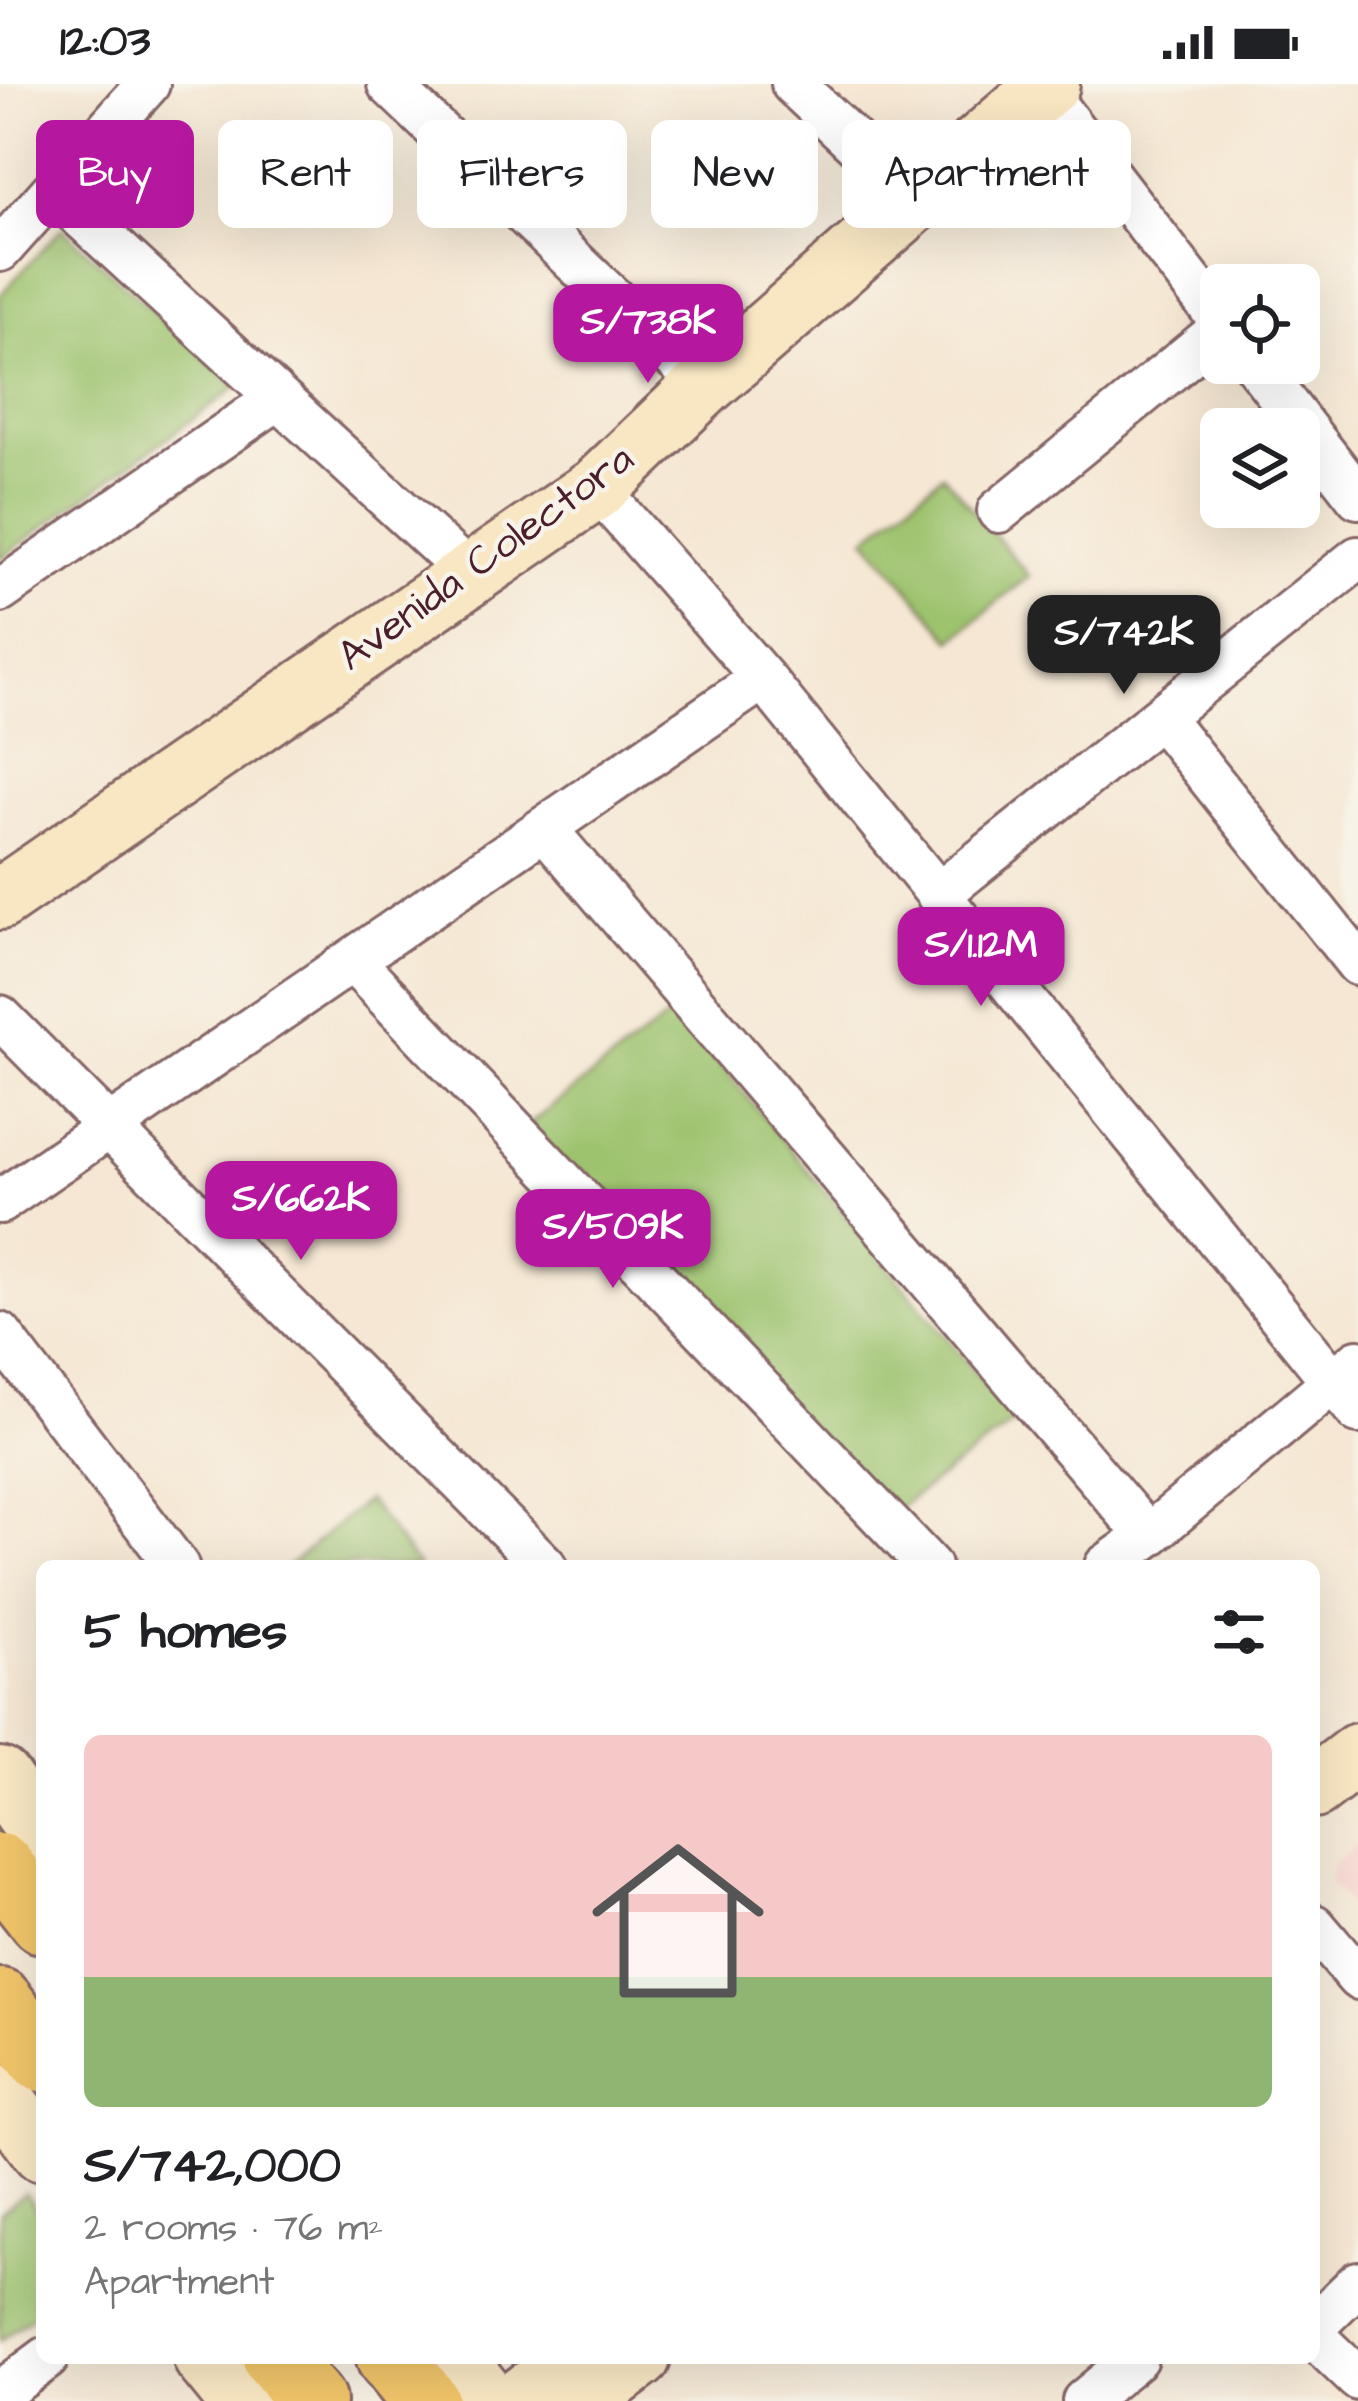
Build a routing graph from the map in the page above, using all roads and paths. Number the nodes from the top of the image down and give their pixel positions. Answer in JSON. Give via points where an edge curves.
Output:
{"nodes":[{"id":1,"x":148,"y":84,"type":"edge"},
{"id":2,"x":389,"y":84,"type":"edge"},
{"id":3,"x":793,"y":84,"type":"edge"},
{"id":4,"x":1046,"y":87,"type":"edge"},
{"id":5,"x":116,"y":120,"type":"edge"},
{"id":6,"x":1008,"y":120,"type":"edge"},
{"id":7,"x":842,"y":130,"type":"edge"},
{"id":8,"x":36,"y":210,"type":"edge"},
{"id":9,"x":93,"y":228,"type":"edge"},
{"id":10,"x":884,"y":228,"type":"edge"},
{"id":11,"x":0,"y":250,"type":"edge"},
{"id":12,"x":1200,"y":296,"type":"edge"},
{"id":13,"x":1200,"y":343,"type":"edge"},
{"id":14,"x":1270,"y":384,"type":"edge"},
{"id":15,"x":704,"y":386,"type":"junction"},
{"id":16,"x":278,"y":398,"type":"junction"},
{"id":17,"x":597,"y":488,"type":"junction"},
{"id":18,"x":1358,"y":497,"type":"edge"},
{"id":19,"x":999,"y":511,"type":"dead end"},
{"id":20,"x":1358,"y":558,"type":"edge"},
{"id":21,"x":470,"y":574,"type":"junction"},
{"id":22,"x":0,"y":591,"type":"edge"},
{"id":23,"x":763,"y":678,"type":"junction"},
{"id":24,"x":1161,"y":717,"type":"junction"},
{"id":25,"x":546,"y":830,"type":"junction"},
{"id":26,"x":938,"y":895,"type":"junction"},
{"id":27,"x":0,"y":898,"type":"edge"},
{"id":28,"x":353,"y":961,"type":"junction"},
{"id":29,"x":1358,"y":964,"type":"edge"},
{"id":30,"x":0,"y":1017,"type":"edge"},
{"id":31,"x":109,"y":1124,"type":"junction"},
{"id":32,"x":0,"y":1202,"type":"edge"},
{"id":33,"x":0,"y":1334,"type":"edge"},
{"id":34,"x":1350,"y":1384,"type":"edge"},
{"id":35,"x":1148,"y":1536,"type":"junction"},
{"id":36,"x":172,"y":1560,"type":"edge"},
{"id":37,"x":539,"y":1560,"type":"edge"},
{"id":38,"x":923,"y":1560,"type":"edge"},
{"id":39,"x":1114,"y":1560,"type":"edge"},
{"id":40,"x":1358,"y":1754,"type":"edge"},
{"id":41,"x":0,"y":1778,"type":"edge"},
{"id":42,"x":1320,"y":1783,"type":"edge"},
{"id":43,"x":1358,"y":1799,"type":"edge"},
{"id":44,"x":1320,"y":1828,"type":"edge"},
{"id":45,"x":36,"y":1829,"type":"edge"},
{"id":46,"x":0,"y":1867,"type":"edge"},
{"id":47,"x":36,"y":1912,"type":"edge"},
{"id":48,"x":1320,"y":1933,"type":"edge"},
{"id":49,"x":1358,"y":1978,"type":"edge"},
{"id":50,"x":0,"y":2002,"type":"edge"},
{"id":51,"x":36,"y":2050,"type":"edge"},
{"id":52,"x":0,"y":2095,"type":"edge"},
{"id":53,"x":36,"y":2143,"type":"edge"},
{"id":54,"x":1358,"y":2283,"type":"edge"},
{"id":55,"x":1320,"y":2320,"type":"edge"},
{"id":56,"x":1320,"y":2343,"type":"edge"},
{"id":57,"x":38,"y":2364,"type":"edge"},
{"id":58,"x":208,"y":2364,"type":"edge"},
{"id":59,"x":281,"y":2364,"type":"edge"},
{"id":60,"x":395,"y":2364,"type":"edge"},
{"id":61,"x":459,"y":2364,"type":"edge"},
{"id":62,"x":566,"y":2364,"type":"edge"},
{"id":63,"x":632,"y":2364,"type":"edge"},
{"id":64,"x":1129,"y":2364,"type":"edge"},
{"id":65,"x":1358,"y":2379,"type":"edge"},
{"id":66,"x":0,"y":2393,"type":"edge"},
{"id":67,"x":239,"y":2401,"type":"edge"},
{"id":68,"x":312,"y":2401,"type":"edge"},
{"id":69,"x":424,"y":2401,"type":"edge"},
{"id":70,"x":489,"y":2401,"type":"edge"},
{"id":71,"x":518,"y":2401,"type":"edge"},
{"id":72,"x":583,"y":2401,"type":"edge"},
{"id":73,"x":1084,"y":2401,"type":"edge"}],
"edges":[{"from":1,"to":5,"type":"street"},
{"from":2,"to":15,"type":"street"},
{"from":3,"to":7,"type":"street"},
{"from":4,"to":6,"type":"street","name":"Avenida Colectora"},
{"from":4,"to":12,"type":"street"},
{"from":8,"to":11,"type":"street"},
{"from":9,"to":16,"type":"street"},
{"from":10,"to":15,"type":"street","name":"Avenida Colectora"},
{"from":13,"to":19,"type":"street"},
{"from":14,"to":18,"type":"street"},
{"from":15,"to":17,"type":"street","name":"Avenida Colectora"},
{"from":16,"to":21,"type":"street"},
{"from":16,"to":22,"type":"street"},
{"from":17,"to":21,"type":"street","name":"Avenida Colectora"},
{"from":17,"to":23,"type":"street"},
{"from":20,"to":24,"type":"street"},
{"from":21,"to":27,"type":"street","name":"Avenida Colectora"},
{"from":23,"to":25,"type":"street"},
{"from":23,"to":26,"type":"street"},
{"from":24,"to":26,"type":"street"},
{"from":24,"to":29,"type":"street"},
{"from":25,"to":28,"type":"street"},
{"from":25,"to":35,"type":"street"},
{"from":26,"to":34,"type":"street"},
{"from":28,"to":31,"type":"street"},
{"from":28,"to":38,"type":"street"},
{"from":30,"to":31,"type":"street"},
{"from":31,"to":32,"type":"street"},
{"from":31,"to":37,"type":"street"},
{"from":33,"to":36,"type":"street"},
{"from":34,"to":35,"type":"street"},
{"from":35,"to":39,"type":"street"},
{"from":40,"to":42,"type":"street"},
{"from":41,"to":45,"type":"street"},
{"from":43,"to":44,"type":"street"},
{"from":46,"to":47,"type":"main road"},
{"from":48,"to":49,"type":"street"},
{"from":50,"to":51,"type":"main road"},
{"from":52,"to":53,"type":"street"},
{"from":54,"to":55,"type":"street"},
{"from":56,"to":65,"type":"street"},
{"from":57,"to":66,"type":"street"},
{"from":58,"to":67,"type":"street"},
{"from":59,"to":68,"type":"main road"},
{"from":60,"to":69,"type":"main road"},
{"from":61,"to":70,"type":"street"},
{"from":62,"to":71,"type":"street"},
{"from":63,"to":72,"type":"street"},
{"from":64,"to":73,"type":"street"}]}
